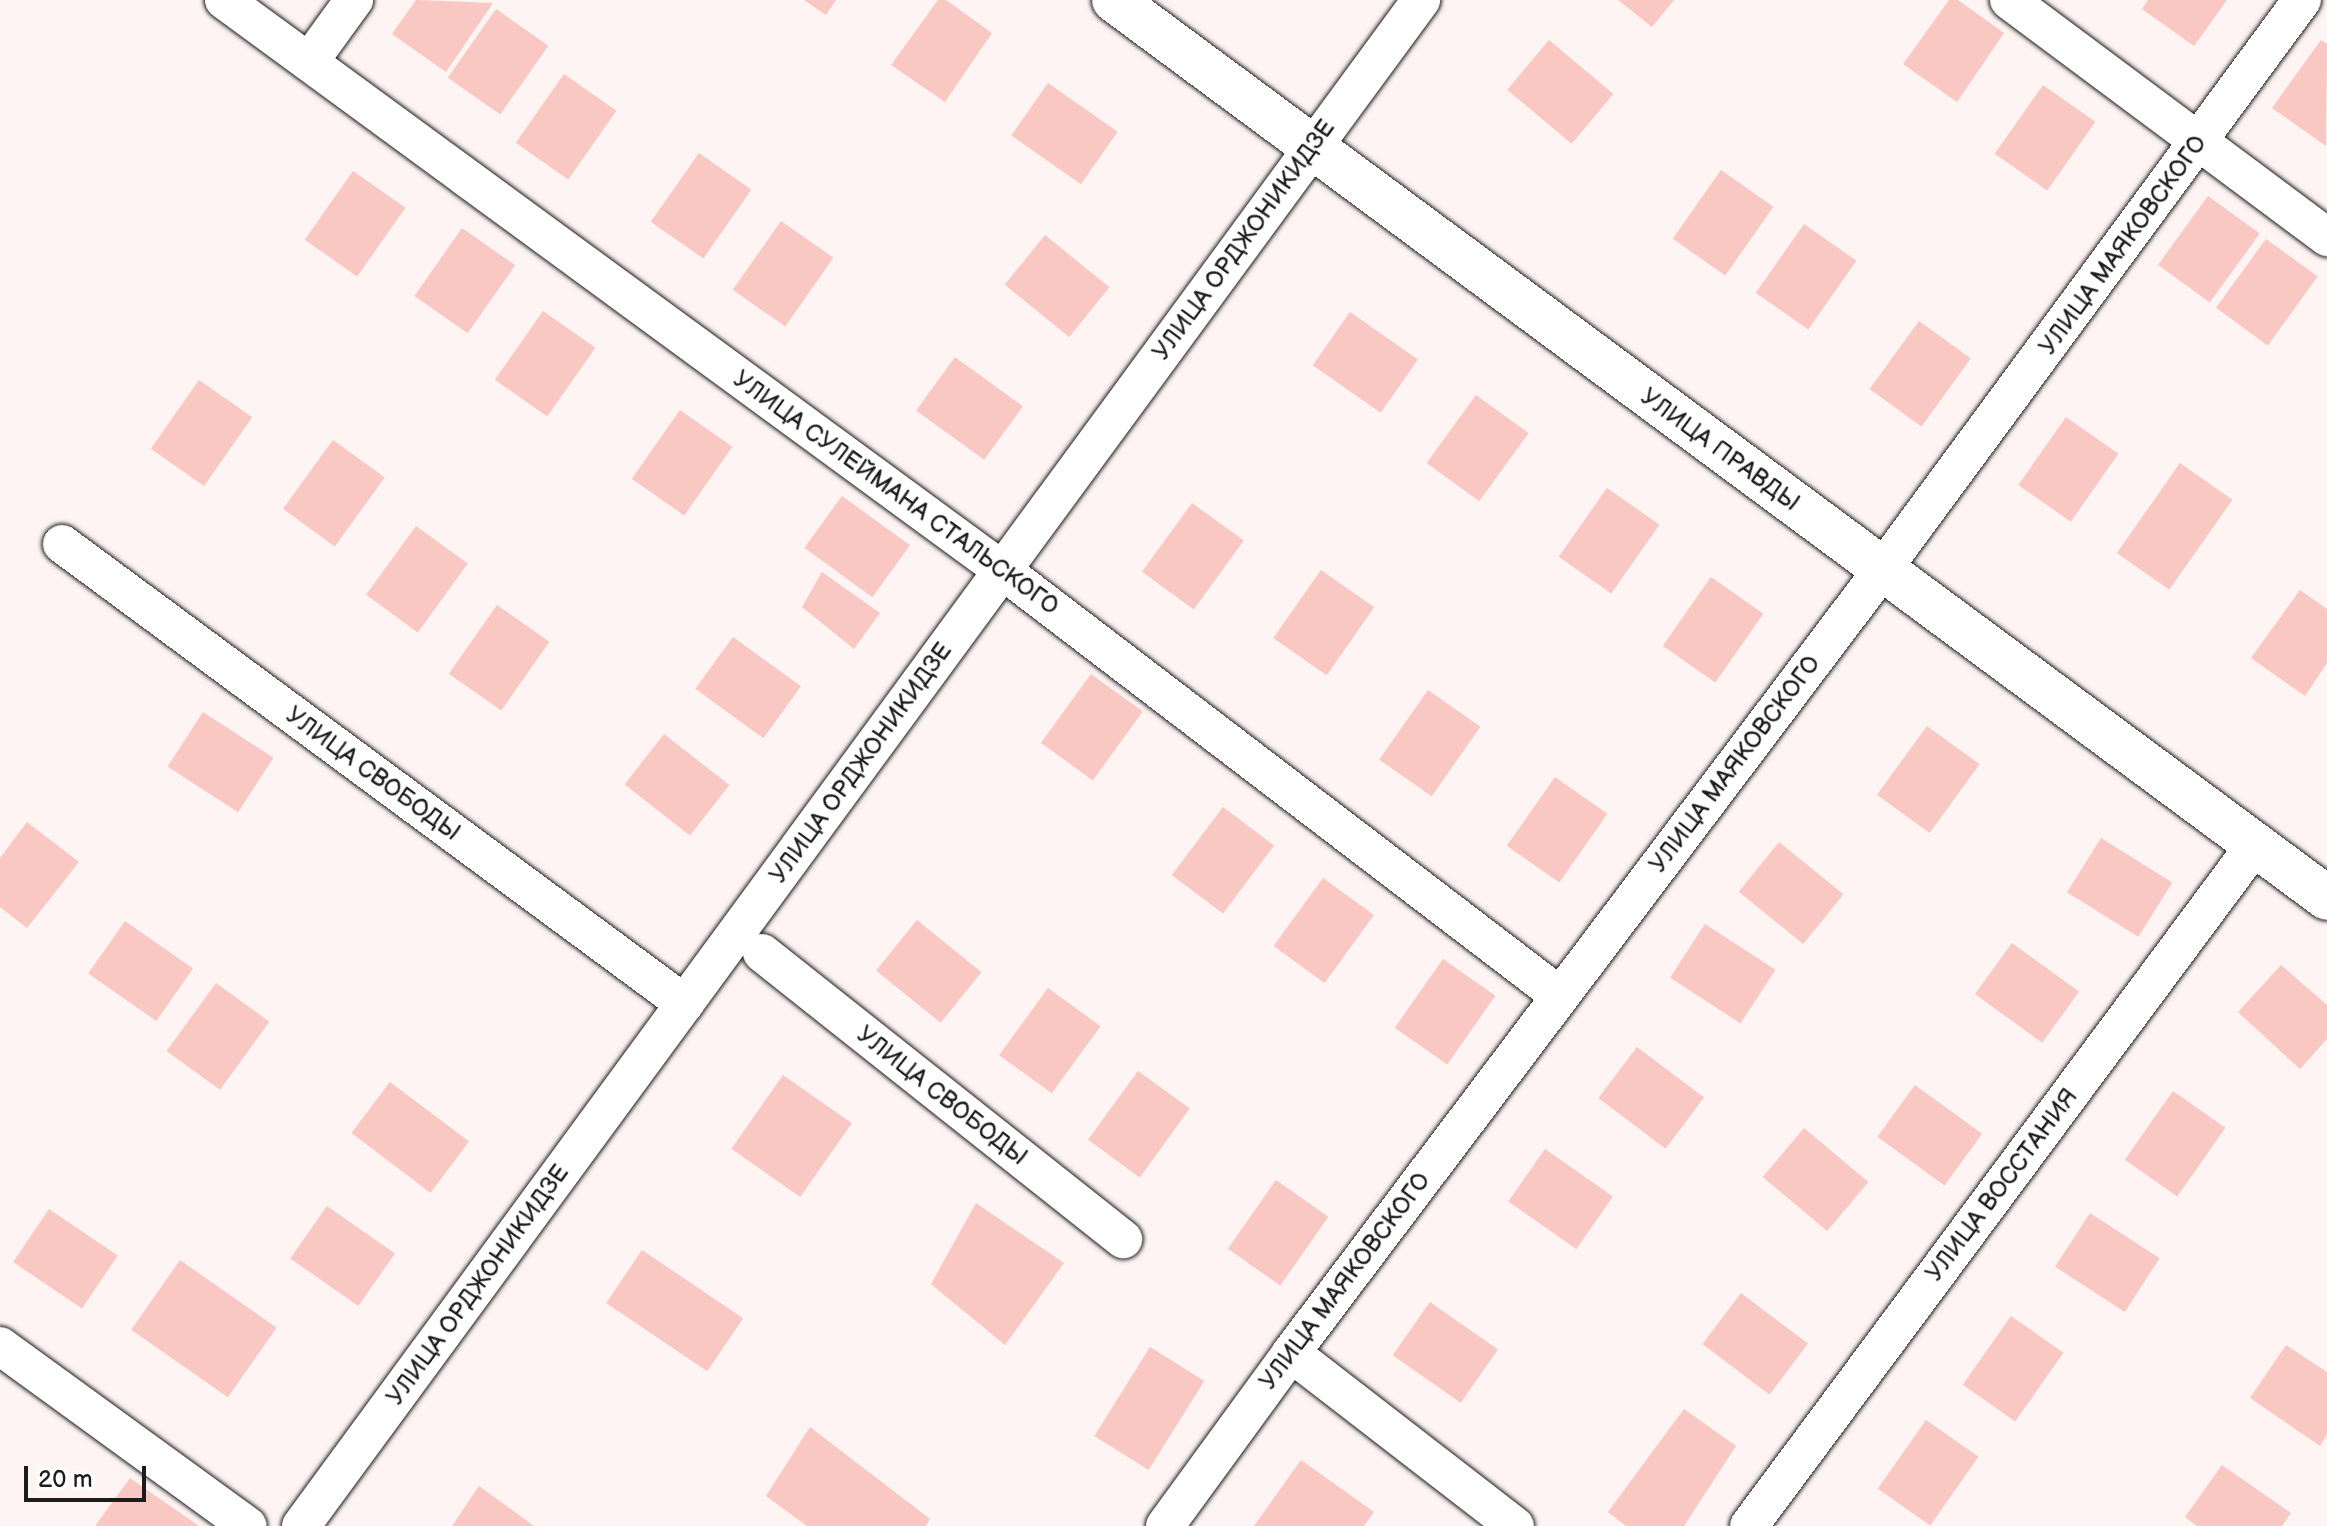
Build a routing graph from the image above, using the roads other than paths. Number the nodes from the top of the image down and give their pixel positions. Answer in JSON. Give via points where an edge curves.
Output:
{"nodes":[{"id":1,"x":224,"y":0,"type":"edge"},
{"id":2,"x":354,"y":0,"type":"edge"},
{"id":3,"x":1114,"y":0,"type":"edge"},
{"id":4,"x":1421,"y":0,"type":"edge"},
{"id":5,"x":2009,"y":0,"type":"edge"},
{"id":6,"x":2302,"y":0,"type":"edge"},
{"id":7,"x":309,"y":62,"type":"junction"},
{"id":8,"x":2199,"y":141,"type":"junction"},
{"id":9,"x":1310,"y":148,"type":"junction"},
{"id":10,"x":2327,"y":237,"type":"edge"},
{"id":11,"x":62,"y":544,"type":"dead end"},
{"id":12,"x":1002,"y":570,"type":"junction"},
{"id":13,"x":1882,"y":570,"type":"junction"},
{"id":14,"x":2255,"y":845,"type":"junction"},
{"id":15,"x":2327,"y":898,"type":"edge"},
{"id":16,"x":762,"y":953,"type":"dead end"},
{"id":17,"x":1560,"y":996,"type":"junction"},
{"id":18,"x":685,"y":1004,"type":"junction"},
{"id":19,"x":1123,"y":1239,"type":"dead end"},
{"id":20,"x":0,"y":1346,"type":"edge"},
{"id":21,"x":1291,"y":1353,"type":"junction"},
{"id":22,"x":248,"y":1526,"type":"edge"},
{"id":23,"x":301,"y":1526,"type":"edge"},
{"id":24,"x":1165,"y":1526,"type":"edge"},
{"id":25,"x":1515,"y":1526,"type":"edge"},
{"id":26,"x":1749,"y":1526,"type":"edge"}],
"edges":[{"from":1,"to":7,"type":"street","name":"УЛИЦА СУЛЕЙМАНА СТАЛЬСКОГО"},
{"from":2,"to":7,"type":"street"},
{"from":3,"to":9,"type":"street","name":"УЛИЦА ПРАВДЫ"},
{"from":4,"to":9,"type":"street","name":"УЛИЦА ОРДЖОНИКИДЗЕ"},
{"from":5,"to":8,"type":"street"},
{"from":6,"to":8,"type":"street","name":"УЛИЦА МАЯКОВСКОГО"},
{"from":7,"to":12,"type":"street","name":"УЛИЦА СУЛЕЙМАНА СТАЛЬСКОГО"},
{"from":8,"to":10,"type":"street"},
{"from":8,"to":13,"type":"street","name":"УЛИЦА МАЯКОВСКОГО"},
{"from":9,"to":12,"type":"street","name":"УЛИЦА ОРДЖОНИКИДЗЕ"},
{"from":9,"to":13,"type":"street","name":"УЛИЦА ПРАВДЫ"},
{"from":11,"to":18,"type":"street","name":"УЛИЦА СВОБОДЫ"},
{"from":12,"to":17,"type":"street","name":"УЛИЦА СУЛЕЙМАНА СТАЛЬСКОГО"},
{"from":12,"to":18,"type":"street","name":"УЛИЦА ОРДЖОНИКИДЗЕ"},
{"from":13,"to":14,"type":"street","name":"УЛИЦА ПРАВДЫ"},
{"from":13,"to":17,"type":"street","name":"УЛИЦА МАЯКОВСКОГО"},
{"from":14,"to":15,"type":"street","name":"УЛИЦА ПРАВДЫ"},
{"from":14,"to":26,"type":"street","name":"УЛИЦА ВОССТАНИЯ"},
{"from":16,"to":19,"type":"street","name":"УЛИЦА СВОБОДЫ"},
{"from":17,"to":21,"type":"street","name":"УЛИЦА МАЯКОВСКОГО"},
{"from":18,"to":23,"type":"street","name":"УЛИЦА ОРДЖОНИКИДЗЕ"},
{"from":20,"to":22,"type":"street"},
{"from":21,"to":24,"type":"street","name":"УЛИЦА МАЯКОВСКОГО"},
{"from":21,"to":25,"type":"street"}]}
